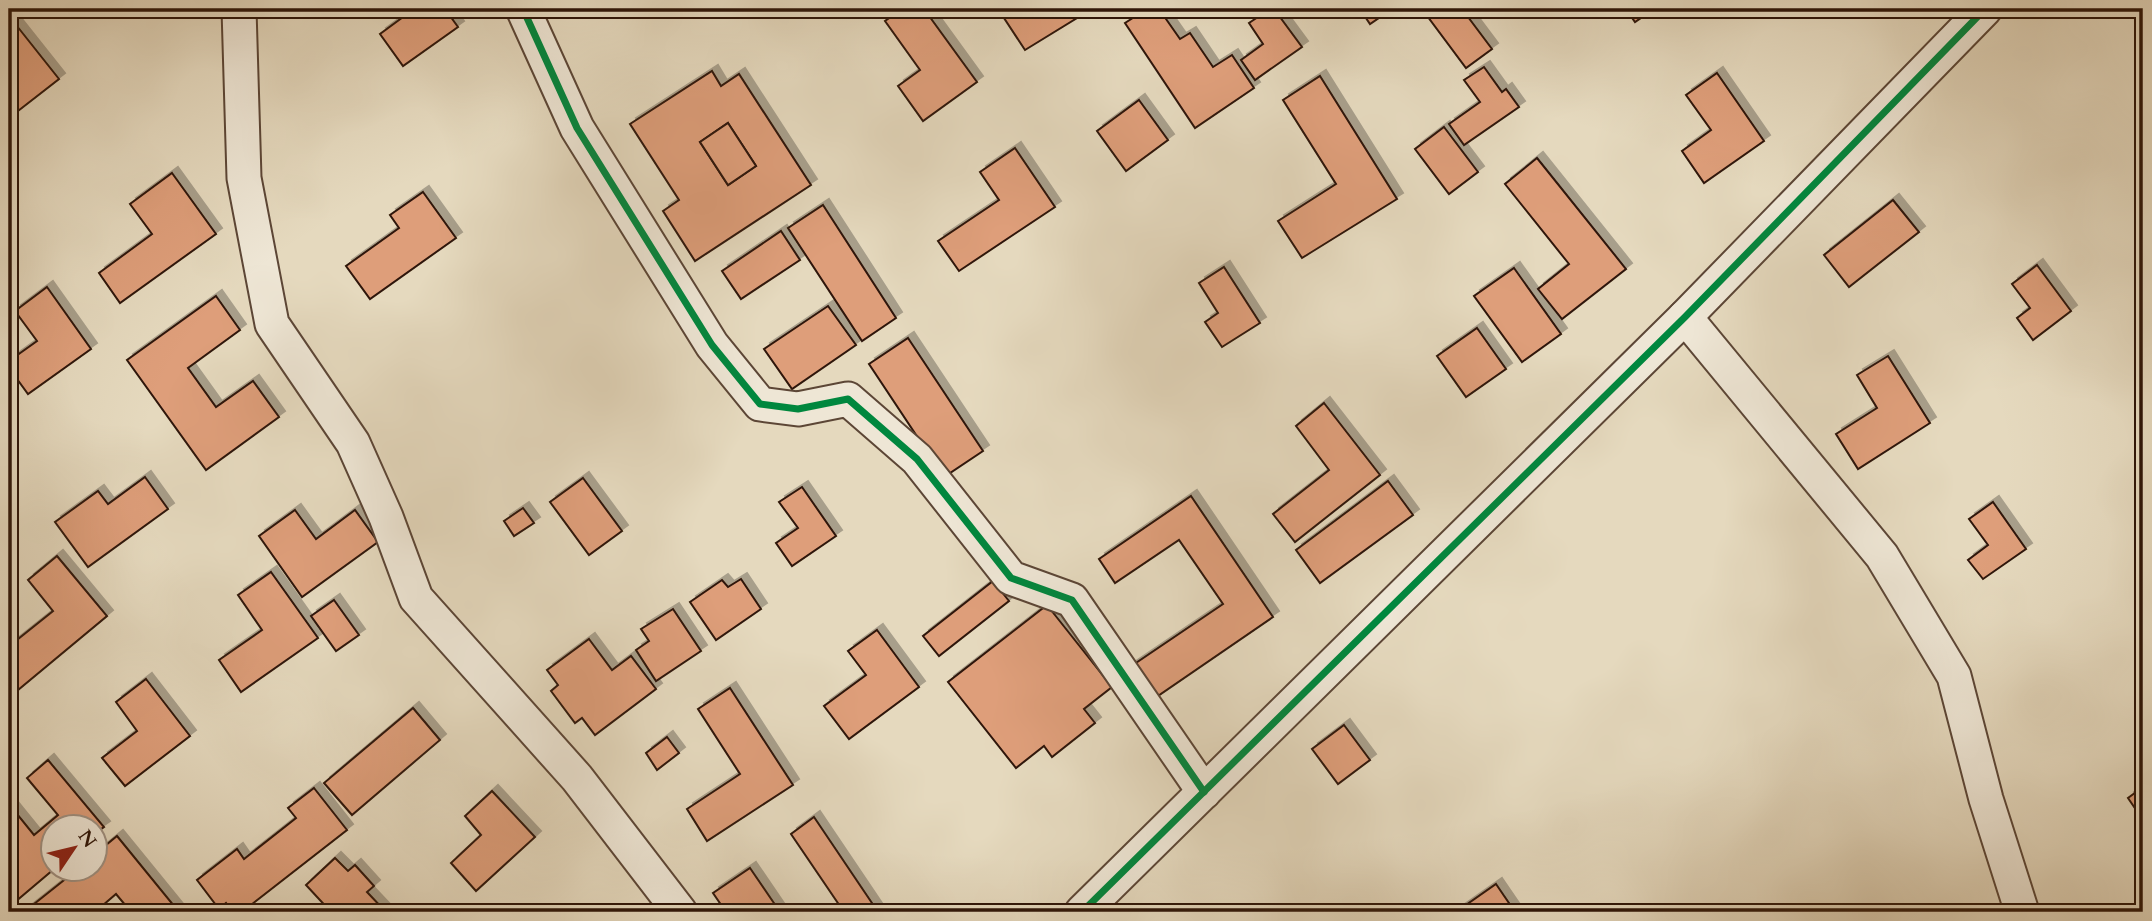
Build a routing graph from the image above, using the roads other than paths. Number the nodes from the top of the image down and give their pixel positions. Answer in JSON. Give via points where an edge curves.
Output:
{"nodes":[{"id":1,"x":239,"y":9,"type":"edge"},
{"id":2,"x":523,"y":9,"type":"edge"},
{"id":3,"x":1985,"y":9,"type":"edge"},
{"id":4,"x":1685,"y":317,"type":"junction"},
{"id":5,"x":1204,"y":792,"type":"junction"},
{"id":6,"x":680,"y":912,"type":"edge"},
{"id":7,"x":1082,"y":912,"type":"edge"},
{"id":8,"x":2022,"y":912,"type":"edge"}],
"edges":[{"from":1,"to":6,"type":"street","via":[[244,178],[272,324],[353,443],[416,598],[577,778]]},
{"from":2,"to":5,"type":"street","via":[[577,128],[712,345],[760,404],[798,409],[848,399],[907,450],[1011,578],[1072,600]]},
{"from":3,"to":4,"type":"street"},
{"from":4,"to":5,"type":"street"},
{"from":4,"to":8,"type":"street","via":[[1882,556],[1954,676]]},
{"from":5,"to":7,"type":"street"}]}
